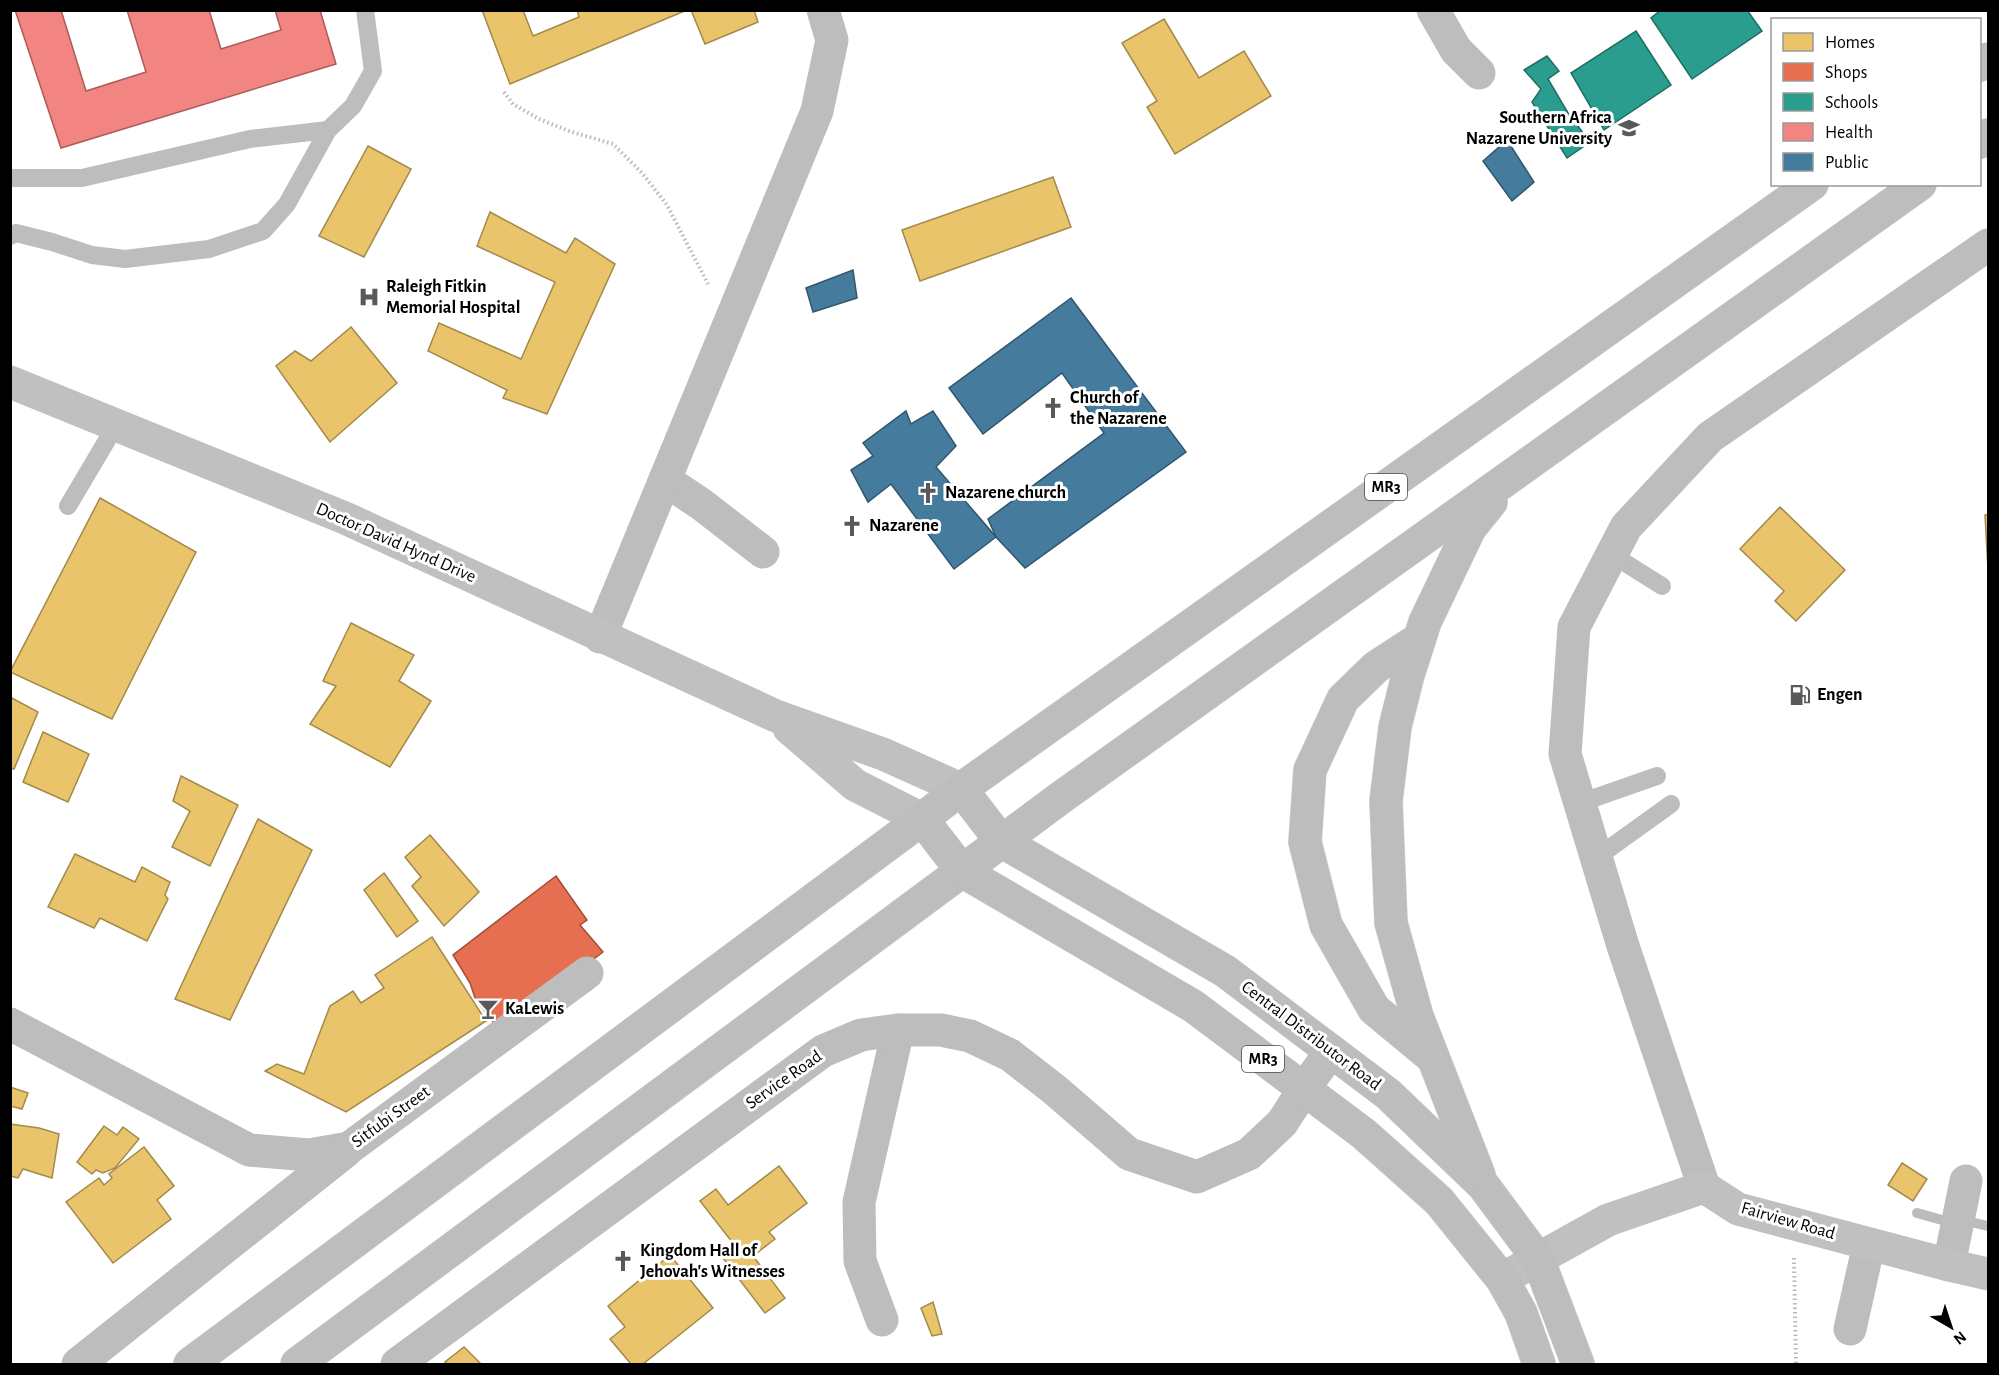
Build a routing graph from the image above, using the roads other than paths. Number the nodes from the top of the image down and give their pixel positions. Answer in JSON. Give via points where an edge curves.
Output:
{"nodes":[{"id":1,"x":365,"y":10,"type":"edge"},
{"id":2,"x":823,"y":10,"type":"edge"},
{"id":3,"x":1433,"y":10,"type":"edge"},
{"id":4,"x":1479,"y":73,"type":"dead end"},
{"id":5,"x":328,"y":130,"type":"junction"},
{"id":6,"x":10,"y":178,"type":"edge"},
{"id":7,"x":1809,"y":186,"type":"edge"},
{"id":8,"x":1917,"y":186,"type":"edge"},
{"id":9,"x":12,"y":232,"type":"edge"},
{"id":10,"x":1989,"y":245,"type":"edge"},
{"id":11,"x":10,"y":382,"type":"edge"},
{"id":12,"x":116,"y":425,"type":"junction"},
{"id":13,"x":665,"y":480,"type":"junction"},
{"id":14,"x":1508,"y":480,"type":"junction"},
{"id":15,"x":68,"y":506,"type":"dead end"},
{"id":16,"x":763,"y":552,"type":"dead end"},
{"id":17,"x":1611,"y":554,"type":"junction"},
{"id":18,"x":1662,"y":585,"type":"dead end"},
{"id":19,"x":600,"y":637,"type":"junction"},
{"id":20,"x":1419,"y":639,"type":"junction"},
{"id":21,"x":776,"y":717,"type":"junction"},
{"id":22,"x":1657,"y":776,"type":"dead end"},
{"id":23,"x":961,"y":789,"type":"junction"},
{"id":24,"x":1580,"y":803,"type":"junction"},
{"id":25,"x":1671,"y":804,"type":"dead end"},
{"id":26,"x":922,"y":819,"type":"junction"},
{"id":27,"x":1001,"y":841,"type":"junction"},
{"id":28,"x":1596,"y":858,"type":"junction"},
{"id":29,"x":962,"y":871,"type":"junction"},
{"id":30,"x":587,"y":973,"type":"dead end"},
{"id":31,"x":10,"y":1024,"type":"edge"},
{"id":32,"x":898,"y":1030,"type":"junction"},
{"id":33,"x":1331,"y":1052,"type":"junction"},
{"id":34,"x":1434,"y":1059,"type":"junction"},
{"id":35,"x":1304,"y":1089,"type":"junction"},
{"id":36,"x":349,"y":1148,"type":"junction"},
{"id":37,"x":1966,"y":1181,"type":"dead end"},
{"id":38,"x":1483,"y":1185,"type":"junction"},
{"id":39,"x":1704,"y":1187,"type":"junction"},
{"id":40,"x":1869,"y":1244,"type":"junction"},
{"id":41,"x":1538,"y":1259,"type":"junction"},
{"id":42,"x":1949,"y":1266,"type":"junction"},
{"id":43,"x":1989,"y":1274,"type":"edge"},
{"id":44,"x":1502,"y":1279,"type":"junction"},
{"id":45,"x":882,"y":1320,"type":"dead end"},
{"id":46,"x":1850,"y":1329,"type":"dead end"},
{"id":47,"x":78,"y":1365,"type":"edge"},
{"id":48,"x":190,"y":1365,"type":"edge"},
{"id":49,"x":297,"y":1365,"type":"edge"},
{"id":50,"x":397,"y":1365,"type":"edge"},
{"id":51,"x":1539,"y":1365,"type":"edge"},
{"id":52,"x":1578,"y":1365,"type":"edge"}],
"edges":[{"from":1,"to":5,"type":"lane","via":[[373,71],[353,106]]},
{"from":2,"to":13,"type":"main road","via":[[832,40],[817,111]]},
{"from":3,"to":4,"type":"main road","via":[[1456,50]]},
{"from":5,"to":6,"type":"lane","via":[[250,139],[82,178]]},
{"from":5,"to":9,"type":"lane","via":[[287,204],[263,231],[209,249],[125,259],[92,255]]},
{"from":7,"to":23,"type":"main road","number":"MR3"},
{"from":8,"to":14,"type":"main road"},
{"from":10,"to":17,"type":"main road","via":[[1710,437],[1626,527]]},
{"from":11,"to":12,"type":"main road","name":"Doctor David Hynd Drive"},
{"from":12,"to":15,"type":"lane"},
{"from":12,"to":19,"type":"main road","name":"Doctor David Hynd Drive","via":[[345,518]]},
{"from":13,"to":16,"type":"main road"},
{"from":13,"to":19,"type":"main road"},
{"from":14,"to":20,"type":"main road","via":[[1470,528]]},
{"from":14,"to":27,"type":"main road"},
{"from":17,"to":18,"type":"lane"},
{"from":17,"to":24,"type":"main road","via":[[1574,627],[1565,754]]},
{"from":19,"to":21,"type":"main road","name":"Doctor David Hynd Drive"},
{"from":20,"to":34,"type":"main road","via":[[1395,727],[1386,801],[1391,923],[1417,1016]]},
{"from":20,"to":34,"type":"main road","via":[[1377,667],[1344,699],[1310,770],[1305,842],[1326,925],[1374,1009]]},
{"from":21,"to":23,"type":"main road","name":"Doctor David Hynd Drive","via":[[883,754]]},
{"from":21,"to":26,"type":"main road","name":"Doctor David Hynd Drive","via":[[855,785]]},
{"from":22,"to":24,"type":"lane"},
{"from":23,"to":26,"type":"main road","number":"MR3"},
{"from":23,"to":27,"type":"main road","name":"Central Distributor Road","number":"MR3"},
{"from":24,"to":28,"type":"main road"},
{"from":25,"to":28,"type":"lane"},
{"from":26,"to":29,"type":"main road","number":"MR3"},
{"from":26,"to":48,"type":"main road"},
{"from":27,"to":29,"type":"main road"},
{"from":27,"to":33,"type":"main road","name":"Central Distributor Road","number":"MR3","via":[[1225,971]]},
{"from":28,"to":39,"type":"main road"},
{"from":29,"to":35,"type":"main road","number":"MR3","via":[[1193,1006]]},
{"from":29,"to":49,"type":"main road"},
{"from":30,"to":36,"type":"main road","name":"Sitfubi Street"},
{"from":31,"to":36,"type":"main road","name":"Sitfubi Street","via":[[249,1150],[309,1155]]},
{"from":32,"to":35,"type":"main road","name":"Service Road","via":[[941,1030],[970,1036],[1010,1056],[1130,1154],[1197,1177],[1249,1154],[1282,1123]]},
{"from":32,"to":45,"type":"main road","via":[[859,1202],[860,1261]]},
{"from":32,"to":50,"type":"main road","name":"Service Road","via":[[861,1035],[823,1051]]},
{"from":33,"to":35,"type":"main road","name":"Service Road"},
{"from":33,"to":38,"type":"main road","name":"Central Distributor Road","number":"MR3","via":[[1388,1094]]},
{"from":34,"to":38,"type":"main road"},
{"from":35,"to":44,"type":"main road","number":"MR3","via":[[1364,1134],[1439,1201]]},
{"from":36,"to":47,"type":"main road"},
{"from":37,"to":42,"type":"main road"},
{"from":38,"to":41,"type":"main road","name":"Central Distributor Road","number":"MR3"},
{"from":39,"to":40,"type":"main road","name":"Fairview Road","via":[[1738,1209]]},
{"from":39,"to":41,"type":"main road","via":[[1608,1220]]},
{"from":40,"to":42,"type":"main road","name":"Fairview Road"},
{"from":40,"to":46,"type":"main road"},
{"from":41,"to":44,"type":"main road"},
{"from":41,"to":52,"type":"main road","name":"Central Distributor Road","number":"MR3"},
{"from":42,"to":43,"type":"main road","name":"Fairview Road"},
{"from":44,"to":51,"type":"main road","number":"MR3","via":[[1521,1313]]}]}
